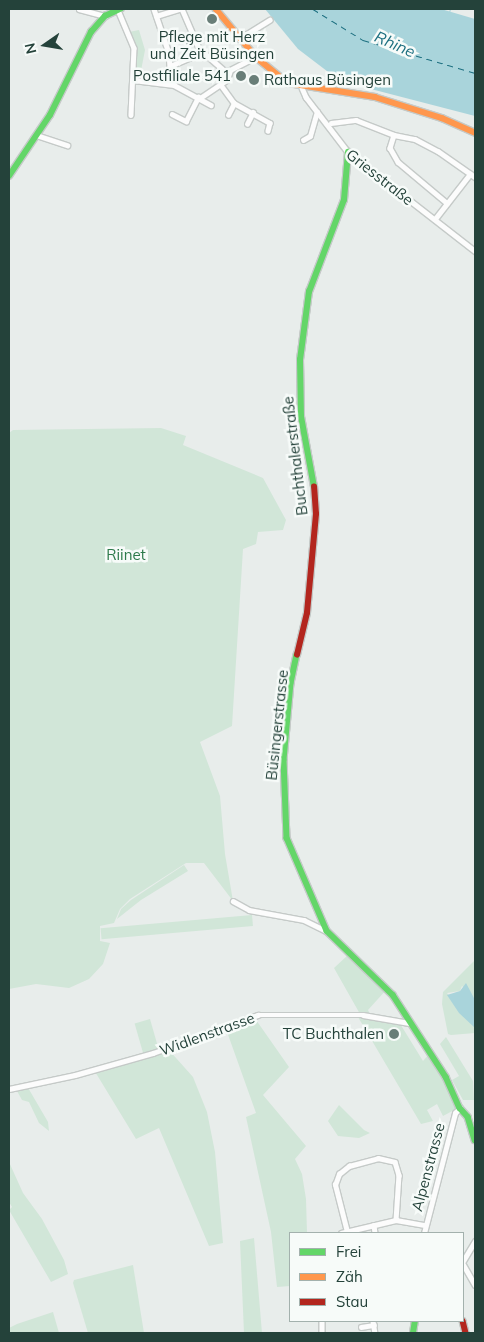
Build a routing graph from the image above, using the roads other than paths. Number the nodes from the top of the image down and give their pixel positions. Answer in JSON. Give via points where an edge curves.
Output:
{"nodes":[{"id":1,"x":79,"y":9,"type":"edge"},
{"id":2,"x":119,"y":9,"type":"edge"},
{"id":3,"x":154,"y":9,"type":"edge"},
{"id":4,"x":181,"y":9,"type":"edge"},
{"id":5,"x":216,"y":9,"type":"edge"},
{"id":6,"x":105,"y":16,"type":"junction"},
{"id":7,"x":156,"y":16,"type":"junction"},
{"id":8,"x":269,"y":20,"type":"dead end"},
{"id":9,"x":239,"y":40,"type":"junction"},
{"id":10,"x":200,"y":53,"type":"junction"},
{"id":11,"x":256,"y":57,"type":"junction"},
{"id":12,"x":170,"y":66,"type":"junction"},
{"id":13,"x":230,"y":70,"type":"junction"},
{"id":14,"x":134,"y":80,"type":"junction"},
{"id":15,"x":171,"y":84,"type":"junction"},
{"id":16,"x":221,"y":85,"type":"junction"},
{"id":17,"x":302,"y":88,"type":"junction"},
{"id":18,"x":199,"y":98,"type":"junction"},
{"id":19,"x":234,"y":103,"type":"junction"},
{"id":20,"x":211,"y":105,"type":"dead end"},
{"id":21,"x":252,"y":112,"type":"junction"},
{"id":22,"x":317,"y":112,"type":"junction"},
{"id":23,"x":172,"y":114,"type":"dead end"},
{"id":24,"x":131,"y":115,"type":"dead end"},
{"id":25,"x":228,"y":115,"type":"dead end"},
{"id":26,"x":331,"y":122,"type":"dead end"},
{"id":27,"x":247,"y":124,"type":"dead end"},
{"id":28,"x":268,"y":131,"type":"dead end"},
{"id":29,"x":475,"y":133,"type":"edge"},
{"id":30,"x":36,"y":135,"type":"junction"},
{"id":31,"x":394,"y":135,"type":"junction"},
{"id":32,"x":303,"y":140,"type":"dead end"},
{"id":33,"x":67,"y":145,"type":"dead end"},
{"id":34,"x":348,"y":152,"type":"junction"},
{"id":35,"x":470,"y":174,"type":"junction"},
{"id":36,"x":9,"y":176,"type":"edge"},
{"id":37,"x":475,"y":178,"type":"edge"},
{"id":38,"x":447,"y":203,"type":"junction"},
{"id":39,"x":435,"y":219,"type":"junction"},
{"id":40,"x":475,"y":251,"type":"edge"},
{"id":41,"x":307,"y":613,"type":"joint"},
{"id":42,"x":234,"y":901,"type":"dead end"},
{"id":43,"x":327,"y":932,"type":"junction"},
{"id":44,"x":410,"y":1023,"type":"junction"},
{"id":45,"x":9,"y":1089,"type":"edge"},
{"id":46,"x":460,"y":1108,"type":"junction"},
{"id":47,"x":475,"y":1140,"type":"edge"},
{"id":48,"x":396,"y":1220,"type":"junction"},
{"id":49,"x":374,"y":1225,"type":"junction"},
{"id":50,"x":424,"y":1225,"type":"junction"},
{"id":51,"x":347,"y":1232,"type":"joint"},
{"id":52,"x":375,"y":1232,"type":"edge"},
{"id":53,"x":424,"y":1232,"type":"edge"},
{"id":54,"x":475,"y":1241,"type":"edge"},
{"id":55,"x":464,"y":1260,"type":"edge"},
{"id":56,"x":464,"y":1264,"type":"edge"},
{"id":57,"x":475,"y":1285,"type":"edge"},
{"id":58,"x":373,"y":1323,"type":"edge"},
{"id":59,"x":362,"y":1327,"type":"dead end"},
{"id":60,"x":375,"y":1333,"type":"edge"}],
"edges":[{"from":1,"to":6,"type":"street"},
{"from":2,"to":6,"type":"street"},
{"from":2,"to":14,"type":"street","via":[[134,48]]},
{"from":3,"to":7,"type":"street"},
{"from":4,"to":7,"type":"street"},
{"from":4,"to":10,"type":"street"},
{"from":5,"to":9,"type":"street"},
{"from":6,"to":30,"type":"street","via":[[87,39],[50,115]]},
{"from":7,"to":12,"type":"street"},
{"from":8,"to":9,"type":"street"},
{"from":9,"to":11,"type":"street"},
{"from":10,"to":12,"type":"street"},
{"from":10,"to":13,"type":"street","via":[[206,52],[224,70]]},
{"from":11,"to":13,"type":"street"},
{"from":11,"to":17,"type":"street","via":[[283,80]]},
{"from":12,"to":15,"type":"street"},
{"from":13,"to":16,"type":"street"},
{"from":14,"to":15,"type":"street"},
{"from":14,"to":24,"type":"street"},
{"from":15,"to":18,"type":"street"},
{"from":16,"to":18,"type":"street"},
{"from":16,"to":19,"type":"street"},
{"from":17,"to":22,"type":"street","name":"Griesstraße"},
{"from":17,"to":29,"type":"street","via":[[331,88],[375,97],[442,118]]},
{"from":18,"to":20,"type":"street"},
{"from":18,"to":23,"type":"street","via":[[186,121]]},
{"from":19,"to":21,"type":"street"},
{"from":19,"to":25,"type":"street"},
{"from":21,"to":27,"type":"street"},
{"from":21,"to":28,"type":"street","via":[[270,123]]},
{"from":22,"to":32,"type":"street","via":[[310,136]]},
{"from":22,"to":34,"type":"street","name":"Griesstraße"},
{"from":26,"to":31,"type":"street","via":[[356,120]]},
{"from":30,"to":33,"type":"street"},
{"from":30,"to":36,"type":"street"},
{"from":31,"to":35,"type":"street","via":[[415,139],[438,150]]},
{"from":31,"to":38,"type":"street","via":[[390,148],[398,162]]},
{"from":34,"to":39,"type":"street","name":"Griesstraße"},
{"from":34,"to":41,"type":"street","name":"Buchthalerstraße","via":[[344,200],[309,292],[300,360],[300,417],[316,506]]},
{"from":35,"to":37,"type":"street"},
{"from":35,"to":38,"type":"street"},
{"from":38,"to":39,"type":"street"},
{"from":39,"to":40,"type":"street","name":"Griesstraße"},
{"from":41,"to":43,"type":"street","name":"Büsingerstrasse","via":[[291,683],[284,760],[285,820],[288,838]]},
{"from":42,"to":43,"type":"street","via":[[249,910],[304,920]]},
{"from":43,"to":44,"type":"street","name":"Büsingerstrasse","via":[[382,982]]},
{"from":44,"to":45,"type":"street","name":"Widlenstrasse","via":[[363,1015],[258,1015],[153,1053]]},
{"from":44,"to":46,"type":"street","name":"Büsingerstrasse","via":[[432,1053]]},
{"from":46,"to":47,"type":"street","name":"Büsingerstrasse","via":[[468,1116]]},
{"from":46,"to":50,"type":"street","name":"Alpenstrasse","via":[[455,1113]]},
{"from":48,"to":49,"type":"street"},
{"from":48,"to":50,"type":"street"},
{"from":48,"to":51,"type":"street","via":[[399,1175],[395,1162],[378,1158],[349,1166],[339,1174],[336,1185]]},
{"from":49,"to":51,"type":"street"},
{"from":49,"to":52,"type":"street"},
{"from":50,"to":53,"type":"street","name":"Alpenstrasse"},
{"from":54,"to":55,"type":"street"},
{"from":56,"to":57,"type":"street"},
{"from":58,"to":59,"type":"street"},
{"from":58,"to":60,"type":"street"}]}
